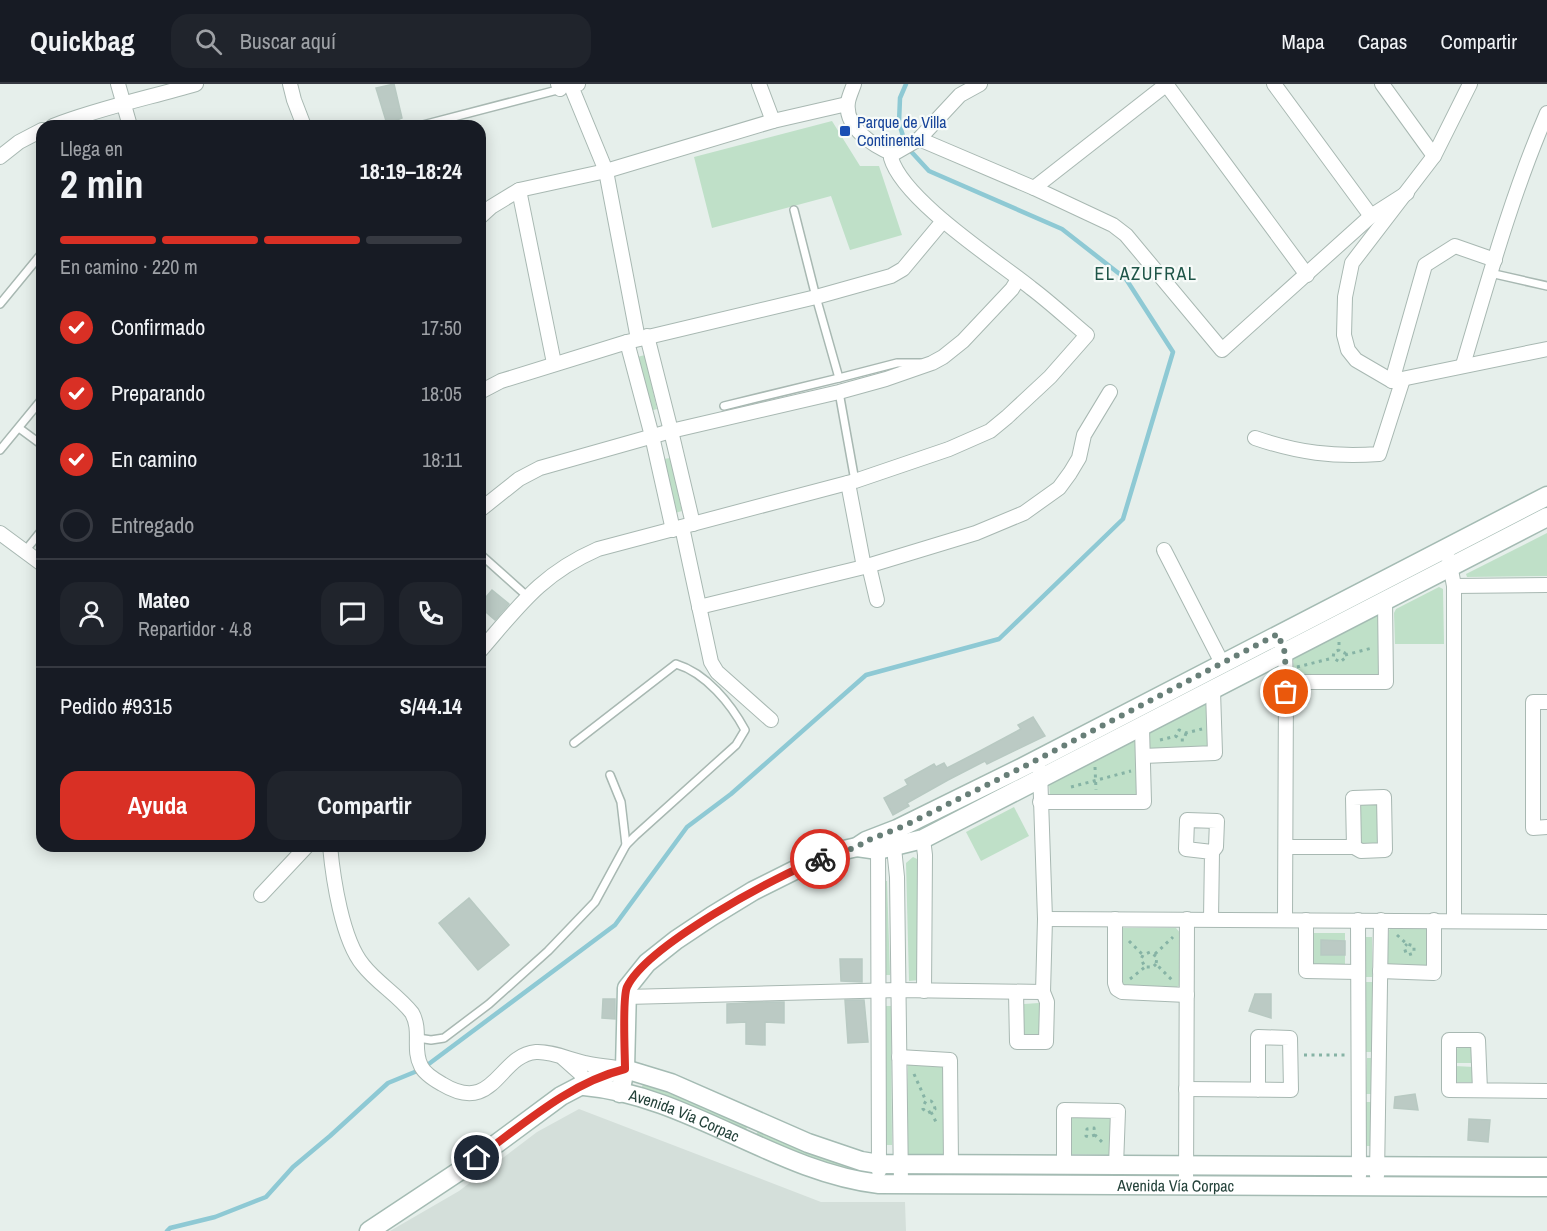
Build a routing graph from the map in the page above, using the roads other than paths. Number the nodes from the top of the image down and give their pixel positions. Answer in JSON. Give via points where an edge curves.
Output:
{"nodes":[{"id":1,"x":118,"y":84,"type":"edge"},
{"id":2,"x":196,"y":84,"type":"edge"},
{"id":3,"x":290,"y":84,"type":"edge"},
{"id":4,"x":759,"y":84,"type":"edge"},
{"id":5,"x":854,"y":84,"type":"edge"},
{"id":6,"x":980,"y":84,"type":"edge"},
{"id":7,"x":1166,"y":84,"type":"edge"},
{"id":8,"x":1274,"y":84,"type":"edge"},
{"id":9,"x":1382,"y":84,"type":"edge"},
{"id":10,"x":1470,"y":84,"type":"edge"},
{"id":11,"x":567,"y":86,"type":"edge"},
{"id":12,"x":961,"y":90,"type":"edge"},
{"id":13,"x":847,"y":104,"type":"junction"},
{"id":14,"x":124,"y":105,"type":"junction"},
{"id":15,"x":1547,"y":113,"type":"edge"},
{"id":16,"x":68,"y":120,"type":"edge"},
{"id":17,"x":128,"y":120,"type":"edge"},
{"id":18,"x":302,"y":120,"type":"edge"},
{"id":19,"x":441,"y":120,"type":"edge"},
{"id":20,"x":773,"y":121,"type":"junction"},
{"id":21,"x":36,"y":133,"type":"edge"},
{"id":22,"x":919,"y":139,"type":"junction"},
{"id":23,"x":894,"y":153,"type":"junction"},
{"id":24,"x":1434,"y":156,"type":"junction"},
{"id":25,"x":0,"y":157,"type":"edge"},
{"id":26,"x":606,"y":171,"type":"junction"},
{"id":27,"x":1034,"y":188,"type":"junction"},
{"id":28,"x":519,"y":190,"type":"junction"},
{"id":29,"x":1407,"y":193,"type":"junction"},
{"id":30,"x":794,"y":210,"type":"dead end"},
{"id":31,"x":486,"y":212,"type":"edge"},
{"id":32,"x":1371,"y":216,"type":"junction"},
{"id":33,"x":943,"y":221,"type":"junction"},
{"id":34,"x":36,"y":260,"type":"edge"},
{"id":35,"x":1495,"y":260,"type":"junction"},
{"id":36,"x":1490,"y":273,"type":"junction"},
{"id":37,"x":1307,"y":275,"type":"junction"},
{"id":38,"x":1018,"y":279,"type":"junction"},
{"id":39,"x":1547,"y":286,"type":"edge"},
{"id":40,"x":816,"y":297,"type":"junction"},
{"id":41,"x":0,"y":304,"type":"edge"},
{"id":42,"x":637,"y":339,"type":"junction"},
{"id":43,"x":1546,"y":348,"type":"edge"},
{"id":44,"x":555,"y":363,"type":"junction"},
{"id":45,"x":1463,"y":365,"type":"junction"},
{"id":46,"x":1397,"y":380,"type":"junction"},
{"id":47,"x":839,"y":385,"type":"junction"},
{"id":48,"x":486,"y":389,"type":"edge"},
{"id":49,"x":1110,"y":392,"type":"dead end"},
{"id":50,"x":724,"y":406,"type":"dead end"},
{"id":51,"x":36,"y":407,"type":"edge"},
{"id":52,"x":19,"y":428,"type":"junction"},
{"id":53,"x":672,"y":431,"type":"junction"},
{"id":54,"x":652,"y":436,"type":"junction"},
{"id":55,"x":1255,"y":438,"type":"dead end"},
{"id":56,"x":36,"y":441,"type":"edge"},
{"id":57,"x":0,"y":450,"type":"edge"},
{"id":58,"x":851,"y":482,"type":"junction"},
{"id":59,"x":1547,"y":496,"type":"edge"},
{"id":60,"x":486,"y":505,"type":"edge"},
{"id":61,"x":1547,"y":517,"type":"edge"},
{"id":62,"x":683,"y":527,"type":"junction"},
{"id":63,"x":0,"y":532,"type":"edge"},
{"id":64,"x":36,"y":537,"type":"edge"},
{"id":65,"x":1446,"y":548,"type":"junction"},
{"id":66,"x":1164,"y":550,"type":"dead end"},
{"id":67,"x":25,"y":551,"type":"junction"},
{"id":68,"x":36,"y":559,"type":"edge"},
{"id":69,"x":486,"y":559,"type":"edge"},
{"id":70,"x":866,"y":566,"type":"junction"},
{"id":71,"x":1451,"y":567,"type":"junction"},
{"id":72,"x":1547,"y":585,"type":"edge"},
{"id":73,"x":1454,"y":586,"type":"junction"},
{"id":74,"x":527,"y":596,"type":"junction"},
{"id":75,"x":876,"y":600,"type":"dead end"},
{"id":76,"x":1385,"y":602,"type":"junction"},
{"id":77,"x":699,"y":607,"type":"junction"},
{"id":78,"x":1278,"y":634,"type":"junction"},
{"id":79,"x":486,"y":644,"type":"edge"},
{"id":80,"x":1290,"y":660,"type":"junction"},
{"id":81,"x":1222,"y":663,"type":"junction"},
{"id":82,"x":1286,"y":682,"type":"junction"},
{"id":83,"x":1212,"y":691,"type":"junction"},
{"id":84,"x":1547,"y":702,"type":"edge"},
{"id":85,"x":771,"y":720,"type":"dead end"},
{"id":86,"x":1142,"y":728,"type":"junction"},
{"id":87,"x":574,"y":743,"type":"dead end"},
{"id":88,"x":1540,"y":752,"type":"edge"},
{"id":89,"x":1038,"y":759,"type":"junction"},
{"id":90,"x":1140,"y":762,"type":"junction"},
{"id":91,"x":610,"y":775,"type":"dead end"},
{"id":92,"x":1041,"y":779,"type":"junction"},
{"id":93,"x":1040,"y":802,"type":"junction"},
{"id":94,"x":1547,"y":827,"type":"edge"},
{"id":95,"x":923,"y":839,"type":"junction"},
{"id":96,"x":885,"y":842,"type":"junction"},
{"id":97,"x":626,"y":845,"type":"junction"},
{"id":98,"x":1286,"y":847,"type":"junction"},
{"id":99,"x":1354,"y":847,"type":"dead end"},
{"id":100,"x":301,"y":852,"type":"edge"},
{"id":101,"x":331,"y":852,"type":"edge"},
{"id":102,"x":1212,"y":852,"type":"dead end"},
{"id":103,"x":261,"y":894,"type":"dead end"},
{"id":104,"x":1045,"y":919,"type":"junction"},
{"id":105,"x":1115,"y":919,"type":"junction"},
{"id":106,"x":1187,"y":919,"type":"junction"},
{"id":107,"x":1211,"y":919,"type":"junction"},
{"id":108,"x":1285,"y":920,"type":"junction"},
{"id":109,"x":1306,"y":920,"type":"junction"},
{"id":110,"x":1358,"y":920,"type":"junction"},
{"id":111,"x":1381,"y":920,"type":"junction"},
{"id":112,"x":1434,"y":920,"type":"junction"},
{"id":113,"x":1454,"y":921,"type":"junction"},
{"id":114,"x":1547,"y":922,"type":"edge"},
{"id":115,"x":1380,"y":971,"type":"junction"},
{"id":116,"x":1359,"y":972,"type":"junction"},
{"id":117,"x":899,"y":990,"type":"junction"},
{"id":118,"x":879,"y":991,"type":"junction"},
{"id":119,"x":924,"y":991,"type":"junction"},
{"id":120,"x":1016,"y":992,"type":"junction"},
{"id":121,"x":1043,"y":992,"type":"junction"},
{"id":122,"x":1187,"y":995,"type":"junction"},
{"id":123,"x":626,"y":997,"type":"junction"},
{"id":124,"x":418,"y":1038,"type":"junction"},
{"id":125,"x":561,"y":1057,"type":"junction"},
{"id":126,"x":899,"y":1058,"type":"junction"},
{"id":127,"x":625,"y":1069,"type":"junction"},
{"id":128,"x":584,"y":1086,"type":"junction"},
{"id":129,"x":1186,"y":1089,"type":"junction"},
{"id":130,"x":1258,"y":1090,"type":"junction"},
{"id":131,"x":1480,"y":1090,"type":"junction"},
{"id":132,"x":1547,"y":1091,"type":"edge"},
{"id":133,"x":620,"y":1093,"type":"junction"},
{"id":134,"x":879,"y":1164,"type":"junction"},
{"id":135,"x":900,"y":1165,"type":"junction"},
{"id":136,"x":951,"y":1165,"type":"junction"},
{"id":137,"x":1064,"y":1165,"type":"junction"},
{"id":138,"x":1187,"y":1165,"type":"junction"},
{"id":139,"x":1116,"y":1166,"type":"junction"},
{"id":140,"x":1358,"y":1167,"type":"junction"},
{"id":141,"x":1377,"y":1167,"type":"junction"},
{"id":142,"x":1547,"y":1167,"type":"edge"},
{"id":143,"x":879,"y":1184,"type":"junction"},
{"id":144,"x":902,"y":1184,"type":"junction"},
{"id":145,"x":1186,"y":1185,"type":"junction"},
{"id":146,"x":1368,"y":1186,"type":"junction"},
{"id":147,"x":1547,"y":1187,"type":"edge"},
{"id":148,"x":369,"y":1231,"type":"edge"}],
"edges":[{"from":1,"to":14,"type":"street"},
{"from":2,"to":14,"type":"street"},
{"from":3,"to":18,"type":"street"},
{"from":4,"to":20,"type":"street"},
{"from":5,"to":13,"type":"street"},
{"from":6,"to":12,"type":"street"},
{"from":7,"to":27,"type":"street"},
{"from":7,"to":37,"type":"street"},
{"from":8,"to":32,"type":"street"},
{"from":9,"to":24,"type":"street"},
{"from":10,"to":24,"type":"street"},
{"from":11,"to":19,"type":"lane"},
{"from":11,"to":26,"type":"street"},
{"from":12,"to":22,"type":"street"},
{"from":13,"to":20,"type":"street"},
{"from":13,"to":23,"type":"street","via":[[863,136]]},
{"from":14,"to":16,"type":"street"},
{"from":14,"to":17,"type":"street"},
{"from":15,"to":35,"type":"street"},
{"from":20,"to":26,"type":"street"},
{"from":21,"to":25,"type":"street"},
{"from":22,"to":23,"type":"street"},
{"from":22,"to":27,"type":"street"},
{"from":23,"to":33,"type":"street","via":[[891,158],[898,175]]},
{"from":24,"to":29,"type":"street"},
{"from":26,"to":28,"type":"street"},
{"from":26,"to":42,"type":"street"},
{"from":27,"to":37,"type":"street","via":[[1126,235],[1222,350]]},
{"from":28,"to":31,"type":"street"},
{"from":28,"to":44,"type":"street"},
{"from":29,"to":32,"type":"street"},
{"from":29,"to":46,"type":"street","via":[[1352,263],[1345,297],[1344,335],[1348,350],[1356,360]]},
{"from":30,"to":40,"type":"lane"},
{"from":32,"to":37,"type":"street"},
{"from":33,"to":38,"type":"street"},
{"from":33,"to":40,"type":"street","via":[[903,269]]},
{"from":34,"to":41,"type":"lane"},
{"from":35,"to":36,"type":"street"},
{"from":35,"to":46,"type":"street","via":[[1455,246],[1425,265]]},
{"from":36,"to":39,"type":"lane"},
{"from":36,"to":45,"type":"street"},
{"from":38,"to":47,"type":"street","via":[[944,357],[904,374]]},
{"from":38,"to":58,"type":"street","via":[[1087,335],[1026,400],[990,431],[920,460]]},
{"from":40,"to":42,"type":"street"},
{"from":40,"to":47,"type":"lane"},
{"from":42,"to":44,"type":"street"},
{"from":42,"to":53,"type":"street"},
{"from":42,"to":54,"type":"street"},
{"from":43,"to":45,"type":"street"},
{"from":44,"to":48,"type":"street"},
{"from":45,"to":46,"type":"street"},
{"from":46,"to":55,"type":"street","via":[[1379,454],[1316,454]]},
{"from":47,"to":50,"type":"lane"},
{"from":47,"to":53,"type":"street"},
{"from":47,"to":58,"type":"lane"},
{"from":49,"to":70,"type":"street","via":[[1084,435],[1079,458],[1070,473],[1059,488],[1024,513],[959,539]]},
{"from":51,"to":52,"type":"lane"},
{"from":52,"to":56,"type":"lane"},
{"from":52,"to":57,"type":"lane"},
{"from":53,"to":54,"type":"street"},
{"from":53,"to":62,"type":"street"},
{"from":54,"to":60,"type":"street","via":[[540,468]]},
{"from":54,"to":62,"type":"street"},
{"from":58,"to":62,"type":"street"},
{"from":58,"to":70,"type":"street"},
{"from":59,"to":65,"type":"main road"},
{"from":61,"to":71,"type":"main road"},
{"from":62,"to":74,"type":"street","via":[[579,557]]},
{"from":62,"to":77,"type":"street"},
{"from":63,"to":67,"type":"street"},
{"from":64,"to":67,"type":"lane"},
{"from":65,"to":71,"type":"street"},
{"from":65,"to":78,"type":"main road"},
{"from":66,"to":81,"type":"street"},
{"from":67,"to":68,"type":"street"},
{"from":69,"to":74,"type":"lane"},
{"from":70,"to":75,"type":"street"},
{"from":70,"to":77,"type":"street"},
{"from":71,"to":73,"type":"street"},
{"from":71,"to":76,"type":"main road"},
{"from":72,"to":73,"type":"street"},
{"from":73,"to":113,"type":"street"},
{"from":74,"to":79,"type":"street"},
{"from":76,"to":80,"type":"main road"},
{"from":76,"to":82,"type":"street","via":[[1386,682]]},
{"from":77,"to":85,"type":"street","via":[[711,662],[717,672]]},
{"from":78,"to":80,"type":"street"},
{"from":78,"to":81,"type":"main road"},
{"from":80,"to":82,"type":"street"},
{"from":80,"to":83,"type":"main road"},
{"from":81,"to":89,"type":"main road"},
{"from":82,"to":98,"type":"street"},
{"from":83,"to":86,"type":"main road"},
{"from":83,"to":90,"type":"street","via":[[1215,753]]},
{"from":84,"to":88,"type":"street","via":[[1533,702]]},
{"from":86,"to":90,"type":"street"},
{"from":86,"to":92,"type":"main road"},
{"from":87,"to":97,"type":"lane","via":[[676,664],[688,668],[716,691],[741,723],[744,730],[736,745]]},
{"from":88,"to":94,"type":"street","via":[[1533,828]]},
{"from":89,"to":92,"type":"street"},
{"from":89,"to":96,"type":"main road"},
{"from":90,"to":93,"type":"street","via":[[1144,802]]},
{"from":91,"to":97,"type":"lane","via":[[621,801]]},
{"from":92,"to":93,"type":"street"},
{"from":92,"to":95,"type":"main road"},
{"from":93,"to":104,"type":"street"},
{"from":95,"to":96,"type":"main road"},
{"from":95,"to":119,"type":"street"},
{"from":96,"to":117,"type":"street"},
{"from":96,"to":118,"type":"street","via":[[876,877]]},
{"from":96,"to":123,"type":"main road","via":[[844,850],[753,891],[675,940],[647,963],[627,988]]},
{"from":97,"to":124,"type":"lane","via":[[595,902],[548,951],[444,1038]]},
{"from":98,"to":99,"type":"street"},
{"from":98,"to":108,"type":"street"},
{"from":100,"to":103,"type":"street"},
{"from":101,"to":124,"type":"street","via":[[340,904],[356,956],[412,1013]]},
{"from":102,"to":107,"type":"street"},
{"from":104,"to":105,"type":"street"},
{"from":104,"to":121,"type":"street"},
{"from":105,"to":106,"type":"street"},
{"from":105,"to":122,"type":"street","via":[[1117,989]]},
{"from":106,"to":107,"type":"street"},
{"from":106,"to":122,"type":"street"},
{"from":107,"to":108,"type":"street"},
{"from":108,"to":109,"type":"street"},
{"from":109,"to":110,"type":"street"},
{"from":109,"to":116,"type":"street","via":[[1306,971]]},
{"from":110,"to":111,"type":"street"},
{"from":110,"to":116,"type":"street"},
{"from":111,"to":112,"type":"street"},
{"from":111,"to":115,"type":"street"},
{"from":112,"to":113,"type":"street"},
{"from":112,"to":115,"type":"street","via":[[1434,973]]},
{"from":113,"to":114,"type":"street"},
{"from":115,"to":141,"type":"street"},
{"from":116,"to":140,"type":"street"},
{"from":117,"to":118,"type":"street"},
{"from":117,"to":119,"type":"street"},
{"from":117,"to":126,"type":"street"},
{"from":118,"to":123,"type":"street"},
{"from":118,"to":134,"type":"street"},
{"from":119,"to":120,"type":"street"},
{"from":120,"to":121,"type":"street"},
{"from":120,"to":121,"type":"street","via":[[1017,1042],[1046,1042],[1047,1002]]},
{"from":122,"to":129,"type":"street"},
{"from":123,"to":127,"type":"main road"},
{"from":124,"to":125,"type":"street","via":[[422,1069],[460,1092],[482,1090],[525,1055],[539,1052]]},
{"from":125,"to":127,"type":"street"},
{"from":125,"to":128,"type":"street","via":[[580,1074]]},
{"from":126,"to":135,"type":"street"},
{"from":126,"to":136,"type":"street","via":[[950,1060]]},
{"from":127,"to":128,"type":"main road","name":"Avenida Vía Corpac","via":[[603,1074]]},
{"from":127,"to":133,"type":"main road"},
{"from":127,"to":134,"type":"main road","name":"Avenida Vía Corpac","via":[[671,1083],[808,1143]]},
{"from":128,"to":133,"type":"main road","name":"Avenida Vía Corpac"},
{"from":128,"to":148,"type":"main road","via":[[561,1096],[461,1170]]},
{"from":129,"to":130,"type":"street"},
{"from":129,"to":138,"type":"street"},
{"from":130,"to":130,"type":"street","via":[[1291,1090],[1290,1038],[1258,1037]]},
{"from":131,"to":131,"type":"street","via":[[1478,1040],[1449,1040],[1449,1090]]},
{"from":131,"to":132,"type":"street"},
{"from":133,"to":143,"type":"main road","name":"Avenida Vía Corpac","via":[[664,1105],[801,1164],[854,1181]]},
{"from":134,"to":135,"type":"main road","name":"Avenida Vía Corpac"},
{"from":134,"to":143,"type":"street"},
{"from":135,"to":136,"type":"main road","name":"Avenida Vía Corpac"},
{"from":135,"to":144,"type":"street"},
{"from":136,"to":137,"type":"main road","name":"Avenida Vía Corpac"},
{"from":137,"to":139,"type":"main road","name":"Avenida Vía Corpac"},
{"from":137,"to":139,"type":"street","via":[[1064,1110],[1118,1111]]},
{"from":138,"to":139,"type":"main road","name":"Avenida Vía Corpac"},
{"from":138,"to":140,"type":"main road","name":"Avenida Vía Corpac"},
{"from":138,"to":145,"type":"street"},
{"from":140,"to":141,"type":"main road","name":"Avenida Vía Corpac"},
{"from":140,"to":146,"type":"street"},
{"from":141,"to":142,"type":"main road","name":"Avenida Vía Corpac"},
{"from":141,"to":146,"type":"street"},
{"from":143,"to":144,"type":"main road","name":"Avenida Vía Corpac"},
{"from":144,"to":145,"type":"main road","name":"Avenida Vía Corpac"},
{"from":145,"to":146,"type":"main road","name":"Avenida Vía Corpac"},
{"from":146,"to":147,"type":"main road","name":"Avenida Vía Corpac"}]}
